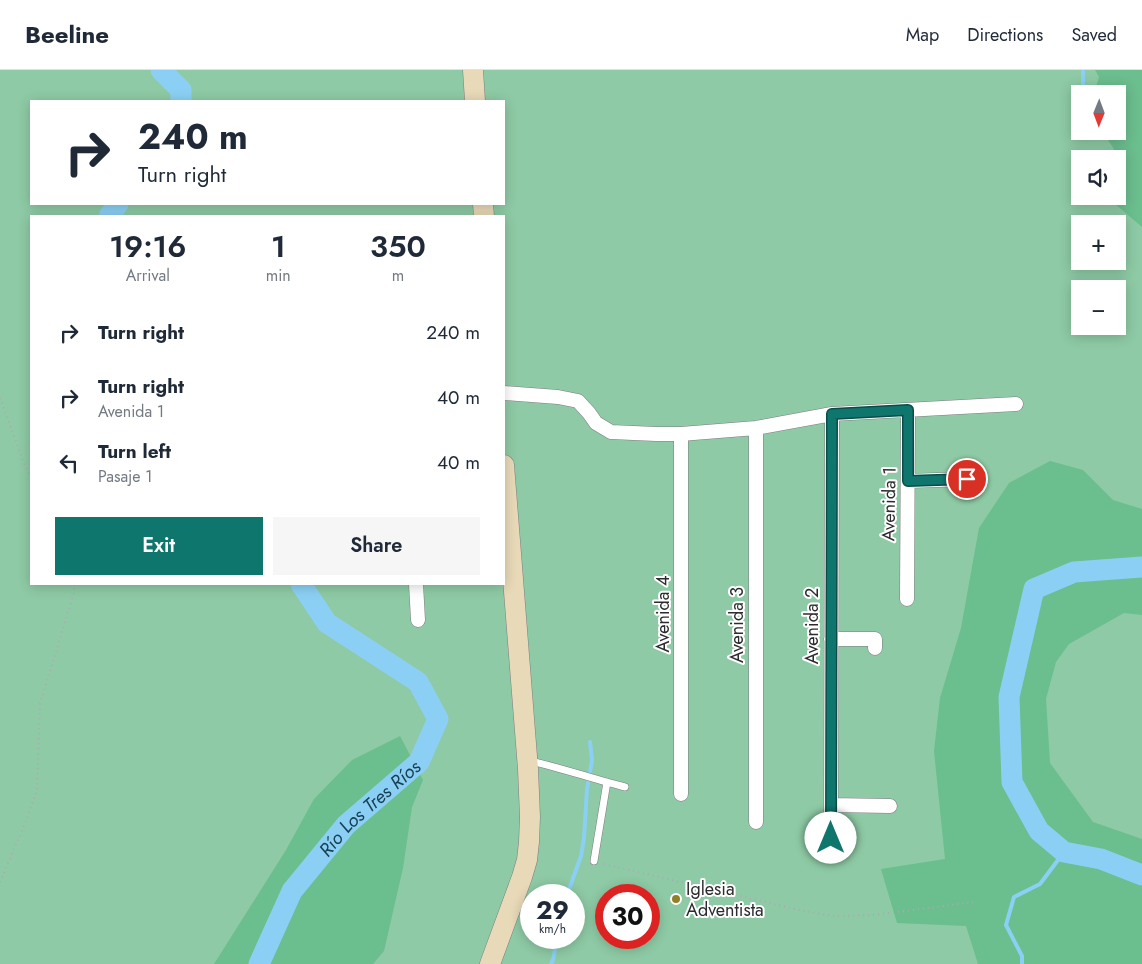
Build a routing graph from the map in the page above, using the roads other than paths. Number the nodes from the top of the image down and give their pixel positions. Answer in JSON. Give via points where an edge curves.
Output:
{"nodes":[{"id":1,"x":473,"y":70,"type":"edge"},
{"id":2,"x":475,"y":100,"type":"edge"},
{"id":3,"x":505,"y":393,"type":"edge"},
{"id":4,"x":1016,"y":404,"type":"dead end"},
{"id":5,"x":908,"y":410,"type":"junction"},
{"id":6,"x":832,"y":414,"type":"junction"},
{"id":7,"x":756,"y":428,"type":"junction"},
{"id":8,"x":681,"y":434,"type":"junction"},
{"id":9,"x":908,"y":481,"type":"junction"},
{"id":10,"x":959,"y":482,"type":"dead end"},
{"id":11,"x":505,"y":498,"type":"edge"},
{"id":12,"x":416,"y":585,"type":"edge"},
{"id":13,"x":903,"y":590,"type":"dead end"},
{"id":14,"x":418,"y":620,"type":"dead end"},
{"id":15,"x":831,"y":639,"type":"junction"},
{"id":16,"x":875,"y":643,"type":"dead end"},
{"id":17,"x":527,"y":761,"type":"junction"},
{"id":18,"x":608,"y":782,"type":"junction"},
{"id":19,"x":625,"y":786,"type":"dead end"},
{"id":20,"x":681,"y":794,"type":"dead end"},
{"id":21,"x":831,"y":805,"type":"junction"},
{"id":22,"x":890,"y":806,"type":"dead end"},
{"id":23,"x":756,"y":822,"type":"dead end"},
{"id":24,"x":831,"y":838,"type":"dead end"},
{"id":25,"x":594,"y":861,"type":"road end"},
{"id":26,"x":490,"y":964,"type":"edge"}],
"edges":[{"from":1,"to":2,"type":"main road"},
{"from":3,"to":8,"type":"street","via":[[578,400],[596,423],[611,432]]},
{"from":4,"to":5,"type":"street"},
{"from":5,"to":6,"type":"street"},
{"from":5,"to":9,"type":"street","name":"Avenida 1"},
{"from":6,"to":7,"type":"street"},
{"from":6,"to":15,"type":"street","name":"Avenida 2"},
{"from":7,"to":8,"type":"street"},
{"from":7,"to":23,"type":"street","name":"Avenida 3"},
{"from":8,"to":20,"type":"street","name":"Avenida 4"},
{"from":9,"to":10,"type":"street"},
{"from":9,"to":13,"type":"street","name":"Avenida 1"},
{"from":11,"to":17,"type":"main road"},
{"from":12,"to":14,"type":"street"},
{"from":15,"to":16,"type":"street"},
{"from":15,"to":21,"type":"street","name":"Avenida 2"},
{"from":17,"to":18,"type":"lane"},
{"from":17,"to":26,"type":"main road","via":[[530,817],[527,860]]},
{"from":18,"to":19,"type":"lane"},
{"from":18,"to":25,"type":"lane"},
{"from":21,"to":22,"type":"street"},
{"from":21,"to":24,"type":"street","name":"Avenida 2"}]}
